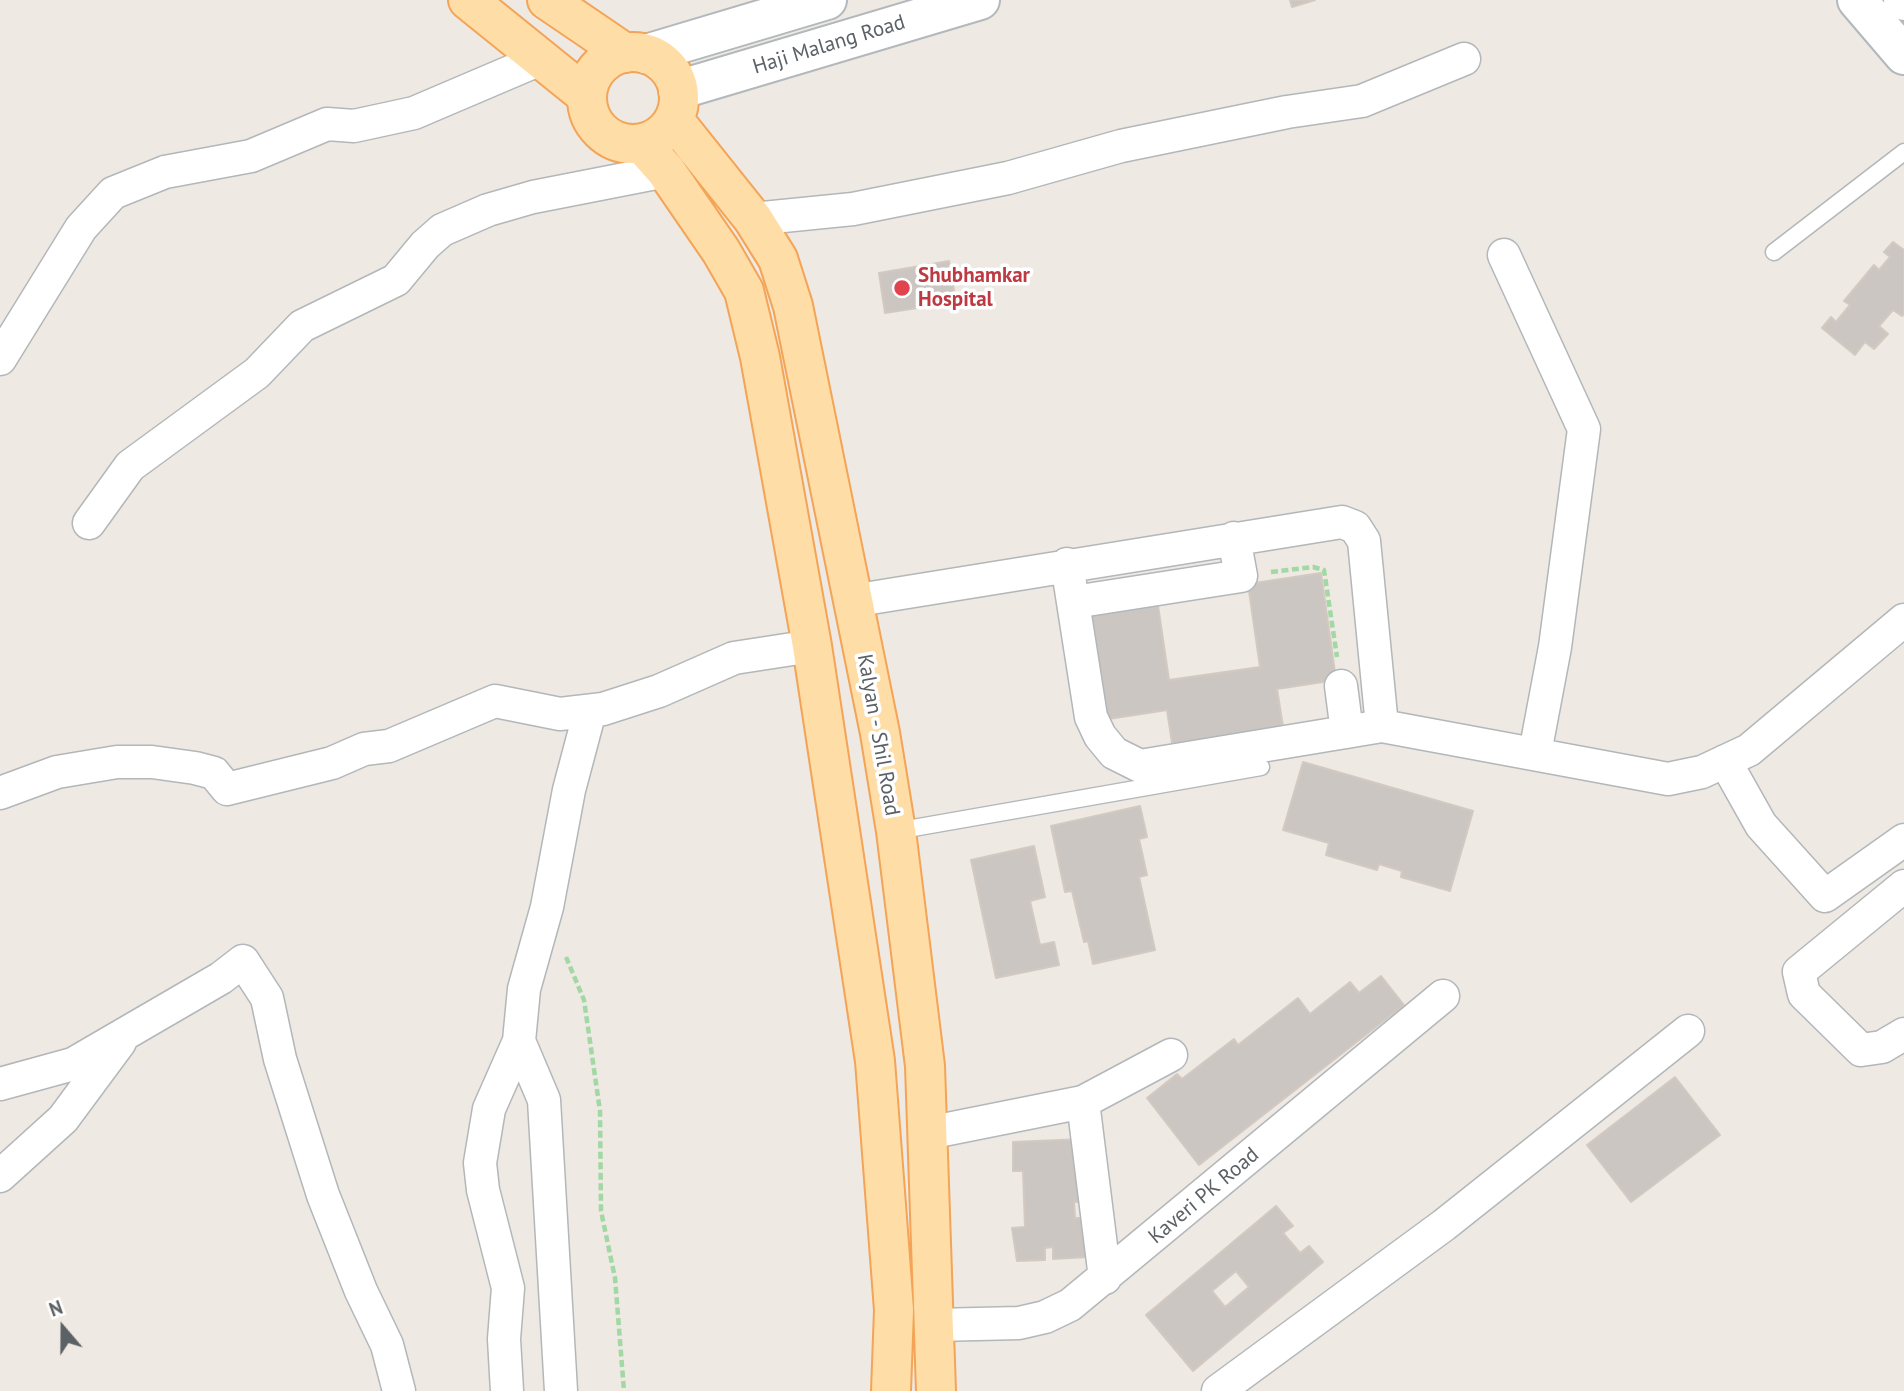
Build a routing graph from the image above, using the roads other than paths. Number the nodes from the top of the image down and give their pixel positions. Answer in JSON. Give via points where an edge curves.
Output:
{"nodes":[{"id":1,"x":468,"y":0,"type":"edge"},
{"id":2,"x":547,"y":0,"type":"edge"},
{"id":3,"x":827,"y":0,"type":"edge"},
{"id":4,"x":980,"y":0,"type":"edge"},
{"id":5,"x":1857,"y":0,"type":"edge"},
{"id":6,"x":754,"y":21,"type":"junction"},
{"id":7,"x":635,"y":53,"type":"junction"},
{"id":8,"x":1904,"y":55,"type":"edge"},
{"id":9,"x":543,"y":58,"type":"junction"},
{"id":10,"x":1464,"y":58,"type":"dead end"},
{"id":11,"x":766,"y":64,"type":"junction"},
{"id":12,"x":587,"y":96,"type":"junction"},
{"id":13,"x":676,"y":105,"type":"junction"},
{"id":14,"x":1904,"y":152,"type":"edge"},
{"id":15,"x":654,"y":158,"type":"junction"},
{"id":16,"x":753,"y":219,"type":"junction"},
{"id":17,"x":1774,"y":252,"type":"dead end"},
{"id":18,"x":1504,"y":255,"type":"dead end"},
{"id":19,"x":0,"y":359,"type":"edge"},
{"id":20,"x":89,"y":523,"type":"dead end"},
{"id":21,"x":1234,"y":538,"type":"junction"},
{"id":22,"x":1149,"y":551,"type":"junction"},
{"id":23,"x":1067,"y":564,"type":"junction"},
{"id":24,"x":1156,"y":590,"type":"junction"},
{"id":25,"x":852,"y":601,"type":"junction"},
{"id":26,"x":1074,"y":602,"type":"junction"},
{"id":27,"x":1904,"y":620,"type":"edge"},
{"id":28,"x":812,"y":646,"type":"junction"},
{"id":29,"x":1341,"y":686,"type":"road end"},
{"id":30,"x":590,"y":711,"type":"junction"},
{"id":31,"x":1382,"y":726,"type":"junction"},
{"id":32,"x":1347,"y":732,"type":"junction"},
{"id":33,"x":1535,"y":753,"type":"junction"},
{"id":34,"x":1725,"y":761,"type":"junction"},
{"id":35,"x":1261,"y":767,"type":"dead end"},
{"id":36,"x":0,"y":793,"type":"edge"},
{"id":37,"x":896,"y":831,"type":"junction"},
{"id":38,"x":1904,"y":840,"type":"edge"},
{"id":39,"x":1904,"y":886,"type":"edge"},
{"id":40,"x":1825,"y":896,"type":"junction"},
{"id":41,"x":1855,"y":924,"type":"junction"},
{"id":42,"x":1443,"y":996,"type":"dead end"},
{"id":43,"x":1688,"y":1031,"type":"dead end"},
{"id":44,"x":126,"y":1034,"type":"junction"},
{"id":45,"x":1904,"y":1034,"type":"edge"},
{"id":46,"x":519,"y":1041,"type":"junction"},
{"id":47,"x":1171,"y":1055,"type":"dead end"},
{"id":48,"x":0,"y":1084,"type":"edge"},
{"id":49,"x":1083,"y":1102,"type":"junction"},
{"id":50,"x":928,"y":1133,"type":"junction"},
{"id":51,"x":0,"y":1176,"type":"edge"},
{"id":52,"x":1105,"y":1278,"type":"junction"},
{"id":53,"x":935,"y":1325,"type":"junction"},
{"id":54,"x":399,"y":1391,"type":"edge"},
{"id":55,"x":508,"y":1391,"type":"edge"},
{"id":56,"x":561,"y":1391,"type":"edge"},
{"id":57,"x":891,"y":1391,"type":"edge"},
{"id":58,"x":936,"y":1391,"type":"edge"},
{"id":59,"x":1218,"y":1391,"type":"edge"}],
"edges":[{"from":1,"to":9,"type":"main road"},
{"from":2,"to":7,"type":"main road"},
{"from":3,"to":6,"type":"main road","name":"Haji Malang Road"},
{"from":4,"to":11,"type":"main road","name":"Haji Malang Road"},
{"from":5,"to":8,"type":"main road"},
{"from":6,"to":7,"type":"main road","name":"Haji Malang Road"},
{"from":6,"to":11,"type":"main road"},
{"from":7,"to":12,"type":"main road","via":[[606,61],[592,76]]},
{"from":7,"to":13,"type":"main road","via":[[664,63],[676,80]]},
{"from":9,"to":12,"type":"main road"},
{"from":9,"to":19,"type":"street","via":[[414,113],[354,126],[327,124],[251,156],[165,172],[113,193],[81,228]]},
{"from":10,"to":16,"type":"street","via":[[1362,101],[1121,146],[1008,178],[853,209]]},
{"from":11,"to":13,"type":"main road","name":"Haji Malang Road"},
{"from":12,"to":15,"type":"main road","via":[[590,117],[603,134]]},
{"from":13,"to":15,"type":"main road"},
{"from":13,"to":16,"type":"main road","name":"Kalyan - Shil Road"},
{"from":14,"to":17,"type":"lane"},
{"from":15,"to":20,"type":"street","via":[[488,210],[442,230],[396,280],[302,326],[257,373],[130,466]]},
{"from":15,"to":28,"type":"main road","via":[[744,291]]},
{"from":16,"to":25,"type":"main road","name":"Kalyan - Shil Road","via":[[778,259],[793,306]]},
{"from":18,"to":33,"type":"street","via":[[1584,429],[1555,647]]},
{"from":21,"to":22,"type":"street"},
{"from":21,"to":24,"type":"street","via":[[1241,576]]},
{"from":21,"to":31,"type":"street","via":[[1342,522],[1355,527],[1364,541]]},
{"from":22,"to":23,"type":"street"},
{"from":22,"to":24,"type":"street"},
{"from":23,"to":25,"type":"street"},
{"from":23,"to":26,"type":"street"},
{"from":24,"to":26,"type":"street"},
{"from":25,"to":37,"type":"main road","name":"Kalyan - Shil Road"},
{"from":26,"to":32,"type":"street","via":[[1091,717],[1100,736],[1125,761],[1153,766]]},
{"from":27,"to":34,"type":"street","via":[[1749,750]]},
{"from":28,"to":30,"type":"street","via":[[734,658],[659,691]]},
{"from":28,"to":57,"type":"main road","via":[[875,1061],[894,1310]]},
{"from":29,"to":32,"type":"street"},
{"from":30,"to":36,"type":"street","via":[[560,714],[495,701],[389,746],[364,749],[332,763],[227,789],[214,773],[195,768],[117,762],[57,772]]},
{"from":30,"to":46,"type":"street","via":[[524,989]]},
{"from":31,"to":32,"type":"street"},
{"from":31,"to":33,"type":"street"},
{"from":33,"to":34,"type":"street","via":[[1668,779],[1702,772]]},
{"from":34,"to":40,"type":"street","via":[[1760,825]]},
{"from":35,"to":37,"type":"lane"},
{"from":37,"to":50,"type":"main road","name":"Kalyan - Shil Road","via":[[925,1066]]},
{"from":38,"to":40,"type":"street"},
{"from":39,"to":41,"type":"street"},
{"from":40,"to":41,"type":"street"},
{"from":41,"to":45,"type":"street","via":[[1799,972],[1804,995],[1861,1050],[1882,1047]]},
{"from":42,"to":52,"type":"street","name":"Kaveri PK Road"},
{"from":43,"to":59,"type":"street","via":[[1444,1225]]},
{"from":44,"to":48,"type":"street","via":[[72,1063]]},
{"from":44,"to":51,"type":"street","via":[[63,1119]]},
{"from":44,"to":54,"type":"street","via":[[243,961],[267,999],[280,1059],[323,1195],[387,1345]]},
{"from":46,"to":55,"type":"street","via":[[489,1109],[481,1163],[483,1190],[508,1288],[504,1339]]},
{"from":46,"to":56,"type":"street","via":[[544,1100]]},
{"from":47,"to":49,"type":"street"},
{"from":49,"to":50,"type":"street"},
{"from":49,"to":52,"type":"street"},
{"from":50,"to":53,"type":"main road","name":"Kalyan - Shil Road"},
{"from":52,"to":53,"type":"street","name":"Kaveri PK Road","via":[[1070,1305],[1045,1317],[1019,1323]]},
{"from":53,"to":58,"type":"main road","name":"Kalyan - Shil Road"}]}
